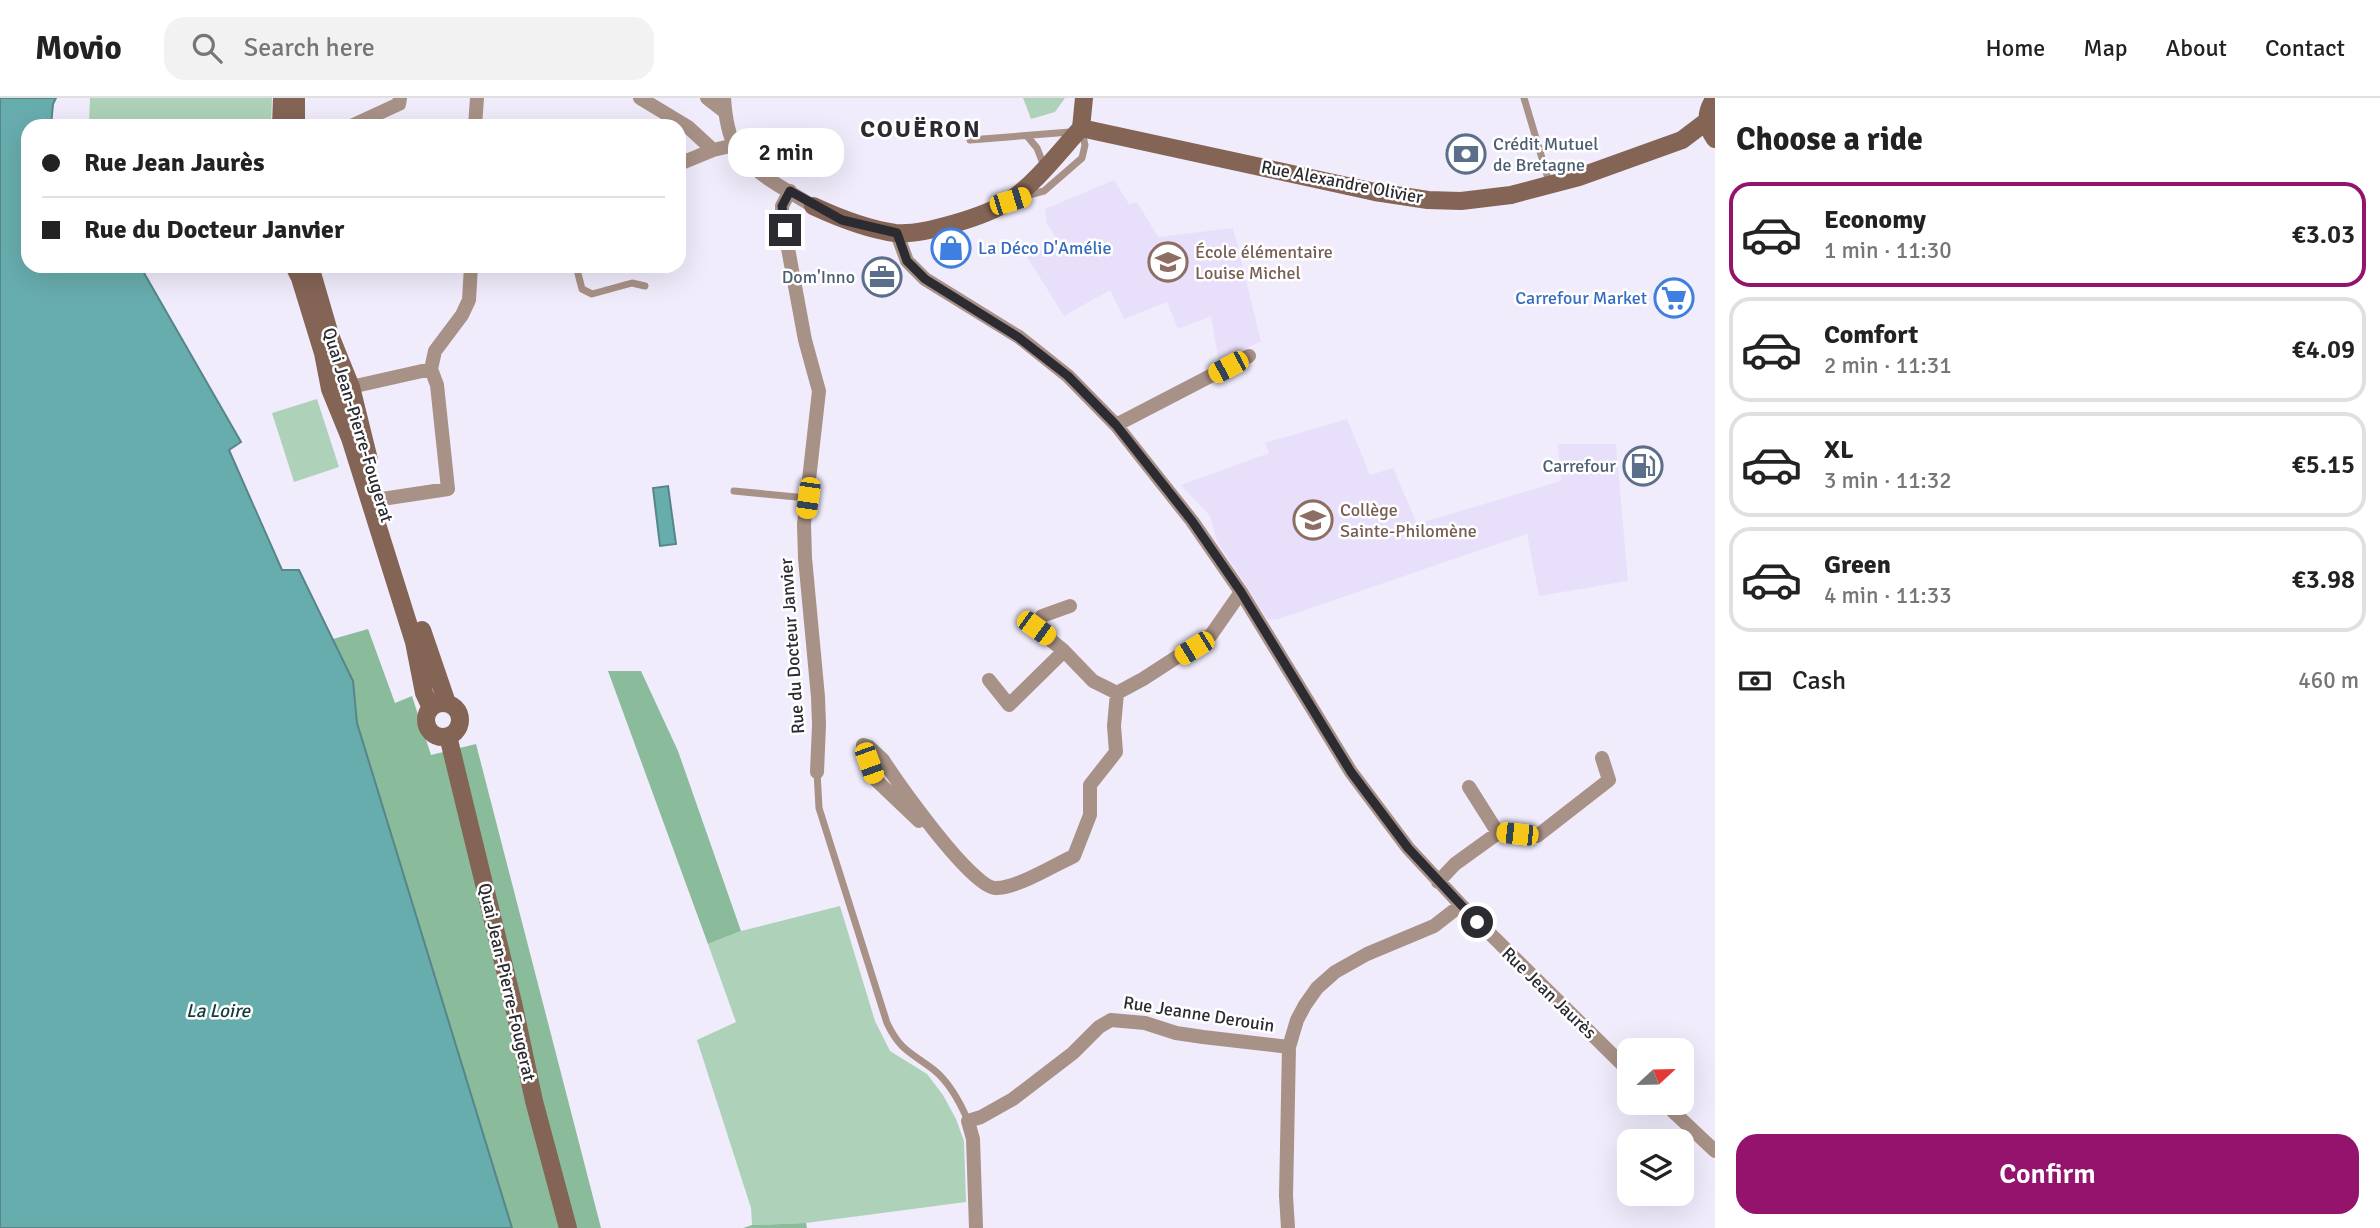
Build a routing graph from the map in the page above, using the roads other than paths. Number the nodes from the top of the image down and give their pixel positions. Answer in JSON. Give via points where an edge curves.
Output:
{"nodes":[{"id":1,"x":282,"y":98,"type":"edge"},
{"id":2,"x":296,"y":98,"type":"edge"},
{"id":3,"x":400,"y":98,"type":"edge"},
{"id":4,"x":477,"y":98,"type":"edge"},
{"id":5,"x":640,"y":98,"type":"edge"},
{"id":6,"x":707,"y":98,"type":"edge"},
{"id":7,"x":1084,"y":98,"type":"edge"},
{"id":8,"x":1524,"y":98,"type":"edge"},
{"id":9,"x":1715,"y":98,"type":"edge"},
{"id":10,"x":725,"y":105,"type":"edge"},
{"id":11,"x":281,"y":119,"type":"edge"},
{"id":12,"x":296,"y":119,"type":"edge"},
{"id":13,"x":366,"y":119,"type":"edge"},
{"id":14,"x":476,"y":119,"type":"edge"},
{"id":15,"x":675,"y":119,"type":"edge"},
{"id":16,"x":1707,"y":121,"type":"junction"},
{"id":17,"x":686,"y":126,"type":"edge"},
{"id":18,"x":1081,"y":128,"type":"junction"},
{"id":19,"x":1027,"y":136,"type":"junction"},
{"id":20,"x":1682,"y":139,"type":"junction"},
{"id":21,"x":1715,"y":139,"type":"edge"},
{"id":22,"x":970,"y":140,"type":"dead end"},
{"id":23,"x":735,"y":145,"type":"junction"},
{"id":24,"x":713,"y":150,"type":"junction"},
{"id":25,"x":686,"y":161,"type":"edge"},
{"id":26,"x":1045,"y":167,"type":"junction"},
{"id":27,"x":1550,"y":186,"type":"junction"},
{"id":28,"x":790,"y":191,"type":"junction"},
{"id":29,"x":1010,"y":201,"type":"junction"},
{"id":30,"x":813,"y":206,"type":"joint"},
{"id":31,"x":897,"y":233,"type":"junction"},
{"id":32,"x":297,"y":273,"type":"edge"},
{"id":33,"x":312,"y":273,"type":"edge"},
{"id":34,"x":471,"y":273,"type":"edge"},
{"id":35,"x":578,"y":273,"type":"edge"},
{"id":36,"x":645,"y":286,"type":"dead end"},
{"id":37,"x":1249,"y":356,"type":"dead end"},
{"id":38,"x":431,"y":369,"type":"junction"},
{"id":39,"x":351,"y":387,"type":"junction"},
{"id":40,"x":1116,"y":425,"type":"junction"},
{"id":41,"x":734,"y":491,"type":"dead end"},
{"id":42,"x":808,"y":498,"type":"junction"},
{"id":43,"x":382,"y":499,"type":"junction"},
{"id":44,"x":1241,"y":592,"type":"junction"},
{"id":45,"x":1070,"y":606,"type":"dead end"},
{"id":46,"x":1064,"y":651,"type":"junction"},
{"id":47,"x":989,"y":680,"type":"dead end"},
{"id":48,"x":1117,"y":693,"type":"junction"},
{"id":49,"x":439,"y":706,"type":"junction"},
{"id":50,"x":448,"y":736,"type":"junction"},
{"id":51,"x":1602,"y":758,"type":"dead end"},
{"id":52,"x":817,"y":772,"type":"joint"},
{"id":53,"x":1469,"y":787,"type":"dead end"},
{"id":54,"x":1498,"y":832,"type":"junction"},
{"id":55,"x":950,"y":849,"type":"junction"},
{"id":56,"x":1438,"y":882,"type":"junction"},
{"id":57,"x":1461,"y":905,"type":"junction"},
{"id":58,"x":1289,"y":1047,"type":"junction"},
{"id":59,"x":1617,"y":1059,"type":"edge"},
{"id":60,"x":1677,"y":1115,"type":"edge"},
{"id":61,"x":968,"y":1121,"type":"junction"},
{"id":62,"x":1715,"y":1151,"type":"edge"},
{"id":63,"x":568,"y":1228,"type":"edge"},
{"id":64,"x":976,"y":1228,"type":"edge"},
{"id":65,"x":1288,"y":1228,"type":"edge"}],
"edges":[{"from":1,"to":11,"type":"main road"},
{"from":2,"to":12,"type":"main road"},
{"from":3,"to":13,"type":"street","via":[[399,104]]},
{"from":4,"to":14,"type":"street"},
{"from":5,"to":15,"type":"street"},
{"from":6,"to":10,"type":"street"},
{"from":7,"to":18,"type":"main road"},
{"from":8,"to":27,"type":"lane"},
{"from":9,"to":16,"type":"main road"},
{"from":10,"to":23,"type":"street"},
{"from":16,"to":20,"type":"main road","name":"Rue Alexandre Olivier"},
{"from":16,"to":21,"type":"main road"},
{"from":17,"to":24,"type":"street"},
{"from":18,"to":19,"type":"lane"},
{"from":18,"to":26,"type":"main road"},
{"from":18,"to":27,"type":"main road","name":"Rue Alexandre Olivier","via":[[1429,200],[1461,201]]},
{"from":18,"to":29,"type":"lane","via":[[1082,158],[1044,191]]},
{"from":19,"to":22,"type":"lane"},
{"from":19,"to":26,"type":"lane"},
{"from":20,"to":21,"type":"main road","name":"Rue Alexandre Olivier"},
{"from":20,"to":27,"type":"main road","name":"Rue Alexandre Olivier"},
{"from":23,"to":24,"type":"street"},
{"from":23,"to":28,"type":"street","via":[[762,174]]},
{"from":24,"to":25,"type":"street"},
{"from":26,"to":29,"type":"main road"},
{"from":28,"to":30,"type":"street"},
{"from":28,"to":42,"type":"street","name":"Rue du Docteur Janvier","via":[[782,216],[819,391]]},
{"from":29,"to":31,"type":"main road","via":[[985,214],[933,229]]},
{"from":30,"to":31,"type":"main road","via":[[842,220]]},
{"from":31,"to":40,"type":"street","name":"Rue Jean Jaurès","via":[[907,261],[925,279],[1018,337],[1068,376]]},
{"from":32,"to":49,"type":"main road","name":"Quai Jean-Pierre-Fougerat","via":[[330,389],[354,450],[414,642],[424,693]]},
{"from":33,"to":39,"type":"main road","name":"Quai Jean-Pierre-Fougerat"},
{"from":34,"to":38,"type":"street","via":[[469,300],[435,351]]},
{"from":35,"to":36,"type":"lane","via":[[582,289],[592,294],[632,283]]},
{"from":37,"to":40,"type":"street"},
{"from":38,"to":39,"type":"street"},
{"from":38,"to":43,"type":"street","via":[[437,385],[447,489]]},
{"from":39,"to":43,"type":"main road","name":"Quai Jean-Pierre-Fougerat"},
{"from":40,"to":44,"type":"street","name":"Rue Jean Jaurès"},
{"from":41,"to":42,"type":"lane"},
{"from":42,"to":52,"type":"street","name":"Rue du Docteur Janvier","via":[[805,558],[819,707]]},
{"from":43,"to":49,"type":"main road","name":"Quai Jean-Pierre-Fougerat"},
{"from":44,"to":48,"type":"street","via":[[1211,635]]},
{"from":44,"to":56,"type":"street","name":"Rue Jean Jaurès","via":[[1351,772]]},
{"from":45,"to":46,"type":"street","via":[[1042,616],[1036,628]]},
{"from":46,"to":47,"type":"street","via":[[1009,705]]},
{"from":46,"to":48,"type":"street","via":[[1093,681]]},
{"from":48,"to":55,"type":"street","via":[[1116,752],[1090,785],[1090,815],[1074,856],[992,888],[963,866]]},
{"from":49,"to":50,"type":"main road","name":"Quai Jean-Pierre-Fougerat","via":[[426,719],[428,727],[437,735]]},
{"from":49,"to":50,"type":"main road","name":"Quai Jean-Pierre-Fougerat","via":[[455,708],[460,716],[457,730]]},
{"from":50,"to":63,"type":"main road","name":"Quai Jean-Pierre-Fougerat"},
{"from":51,"to":54,"type":"street","via":[[1609,780],[1537,836]]},
{"from":52,"to":61,"type":"lane","name":"Rue du Docteur Janvier","via":[[819,808],[887,1023],[904,1050],[935,1071],[952,1090]]},
{"from":53,"to":54,"type":"street"},
{"from":54,"to":56,"type":"street"},
{"from":55,"to":55,"type":"street","via":[[883,760],[863,745],[876,780]]},
{"from":56,"to":57,"type":"street","name":"Rue Jean Jaurès"},
{"from":57,"to":58,"type":"street","via":[[1434,926],[1335,972],[1305,1005]]},
{"from":57,"to":59,"type":"street","name":"Rue Jean Jaurès"},
{"from":58,"to":61,"type":"street","name":"Rue Jeanne Derouin","via":[[1111,1020],[1013,1099]]},
{"from":58,"to":65,"type":"street"},
{"from":60,"to":62,"type":"street"},
{"from":61,"to":64,"type":"street","name":"Rue du Docteur Janvier","via":[[973,1139]]}]}
